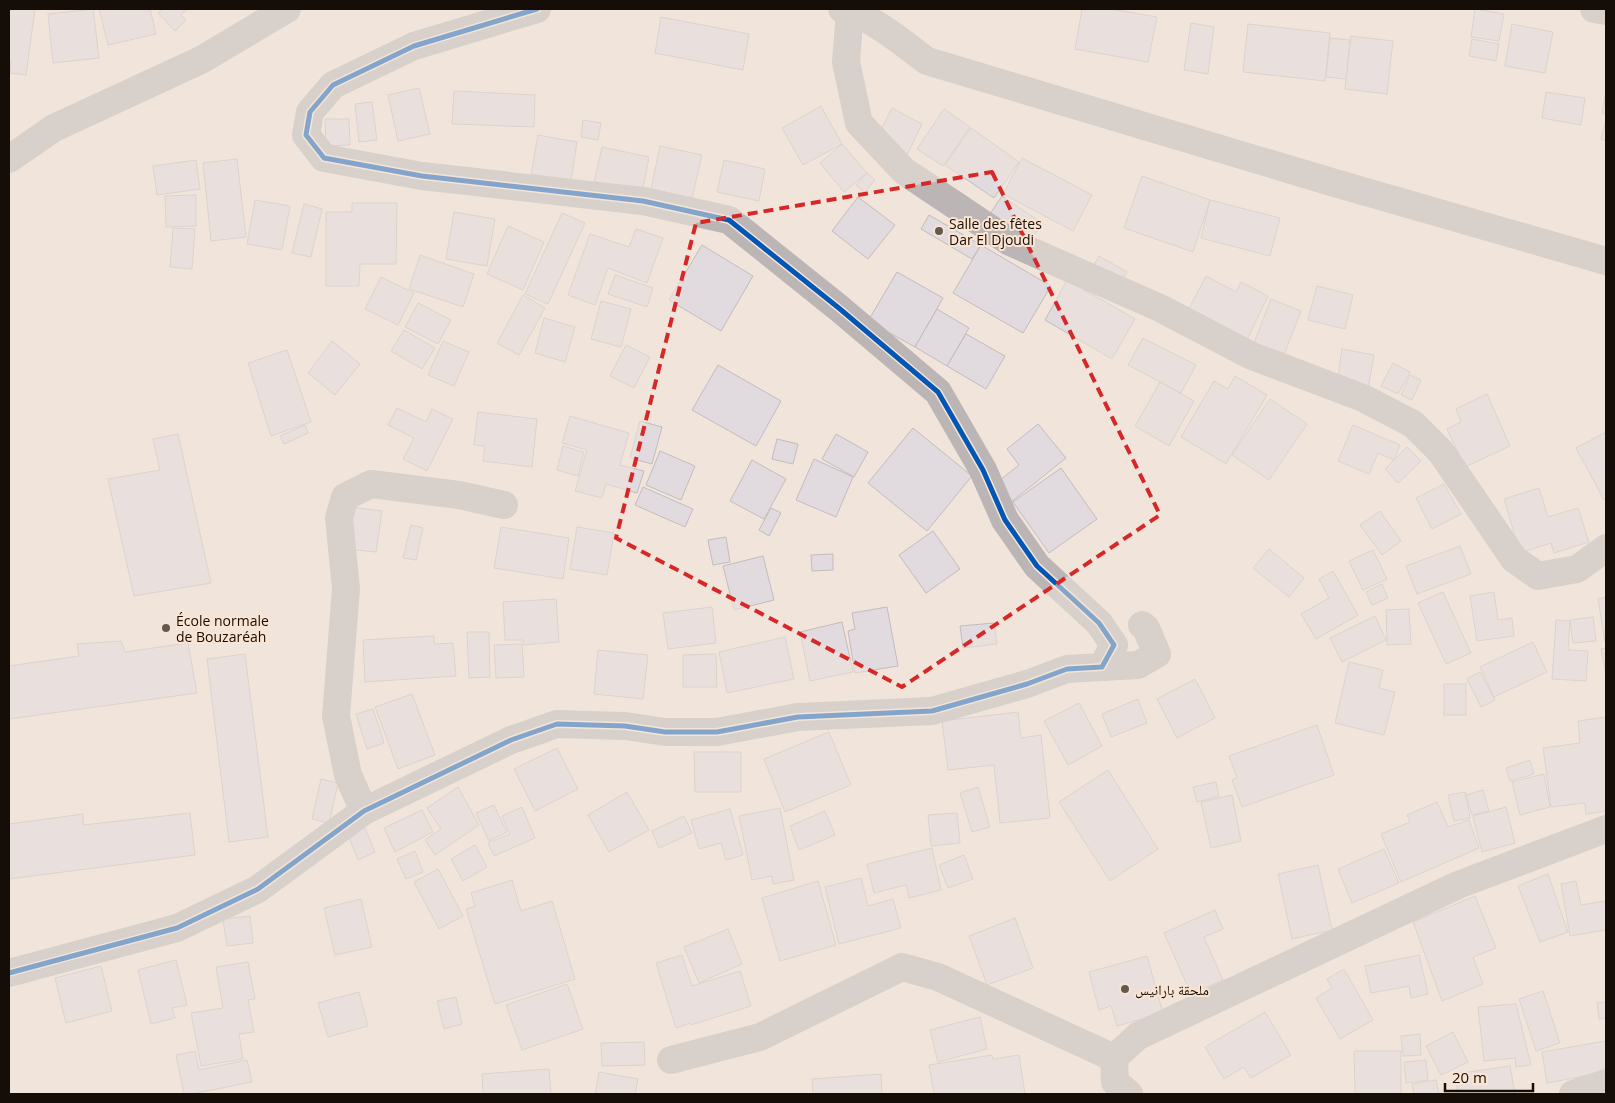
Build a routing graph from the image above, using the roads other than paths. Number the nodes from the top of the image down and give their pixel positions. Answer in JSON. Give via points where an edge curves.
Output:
{"nodes":[{"id":1,"x":287,"y":9,"type":"edge"},
{"id":2,"x":537,"y":9,"type":"edge"},
{"id":3,"x":848,"y":9,"type":"edge"},
{"id":4,"x":1594,"y":9,"type":"edge"},
{"id":5,"x":1606,"y":11,"type":"edge"},
{"id":6,"x":9,"y":159,"type":"edge"},
{"id":7,"x":1606,"y":261,"type":"edge"},
{"id":8,"x":504,"y":505,"type":"dead end"},
{"id":9,"x":1606,"y":548,"type":"edge"},
{"id":10,"x":1142,"y":625,"type":"dead end"},
{"id":11,"x":1102,"y":667,"type":"junction"},
{"id":12,"x":364,"y":811,"type":"junction"},
{"id":13,"x":1606,"y":829,"type":"edge"},
{"id":14,"x":9,"y":973,"type":"edge"},
{"id":15,"x":1114,"y":1058,"type":"junction"},
{"id":16,"x":671,"y":1060,"type":"dead end"},
{"id":17,"x":1606,"y":1083,"type":"edge"},
{"id":18,"x":1129,"y":1094,"type":"edge"},
{"id":19,"x":1573,"y":1094,"type":"edge"}],
"edges":[{"from":1,"to":6,"type":"street","via":[[201,60],[54,128]]},
{"from":2,"to":11,"type":"street","via":[[414,46],[333,85],[310,112],[306,135],[324,158],[422,176],[643,201],[729,220],[938,392],[983,470],[1005,520],[1037,566],[1099,623],[1114,645]]},
{"from":3,"to":7,"type":"street","via":[[886,31],[927,61]]},
{"from":3,"to":9,"type":"street","via":[[846,62],[858,123],[904,171],[1010,242],[1160,308],[1252,356],[1363,398],[1413,424],[1441,452],[1514,559],[1538,576],[1577,569]]},
{"from":4,"to":5,"type":"street"},
{"from":8,"to":12,"type":"street","via":[[458,495],[371,484],[345,497],[339,518],[346,589],[336,716],[348,775]]},
{"from":10,"to":11,"type":"street","via":[[1157,654],[1138,665]]},
{"from":11,"to":12,"type":"street","via":[[1067,670],[932,711],[798,717],[717,732],[665,732],[625,726],[557,724],[511,740]]},
{"from":12,"to":14,"type":"street","via":[[258,889],[176,928]]},
{"from":13,"to":15,"type":"street","via":[[1458,885],[1138,1036]]},
{"from":15,"to":16,"type":"street","via":[[938,977],[902,967],[760,1037]]},
{"from":15,"to":18,"type":"street","via":[[1115,1082]]},
{"from":17,"to":19,"type":"street"}]}
